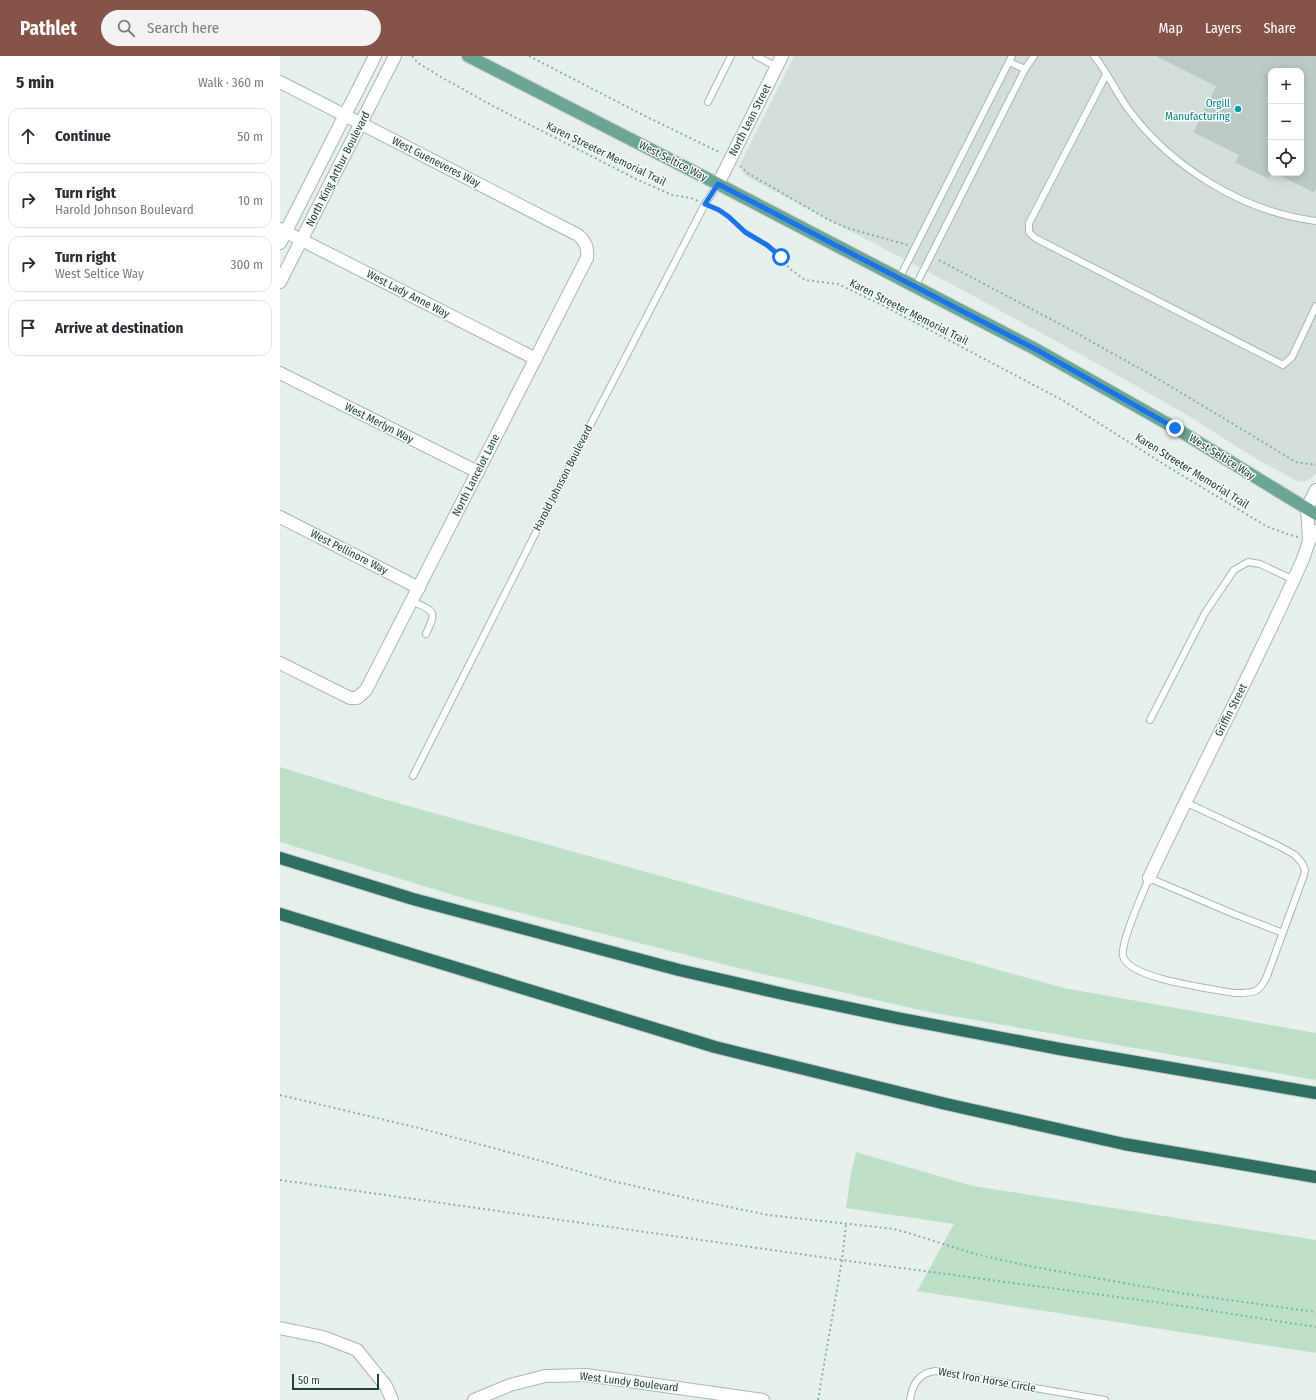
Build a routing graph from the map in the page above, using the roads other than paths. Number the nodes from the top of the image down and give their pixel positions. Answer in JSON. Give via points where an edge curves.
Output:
{"nodes":[{"id":1,"x":375,"y":56,"type":"edge"},
{"id":2,"x":395,"y":56,"type":"edge"},
{"id":3,"x":468,"y":56,"type":"edge"},
{"id":4,"x":731,"y":56,"type":"edge"},
{"id":5,"x":756,"y":56,"type":"edge"},
{"id":6,"x":1034,"y":56,"type":"edge"},
{"id":7,"x":1094,"y":56,"type":"edge"},
{"id":8,"x":1011,"y":59,"type":"edge"},
{"id":9,"x":779,"y":61,"type":"edge"},
{"id":10,"x":1025,"y":70,"type":"junction"},
{"id":11,"x":1106,"y":75,"type":"junction"},
{"id":12,"x":280,"y":82,"type":"edge"},
{"id":13,"x":708,"y":102,"type":"dead end"},
{"id":14,"x":345,"y":116,"type":"junction"},
{"id":15,"x":361,"y":124,"type":"junction"},
{"id":16,"x":718,"y":184,"type":"junction"},
{"id":17,"x":1316,"y":221,"type":"edge"},
{"id":18,"x":283,"y":230,"type":"edge"},
{"id":19,"x":302,"y":240,"type":"junction"},
{"id":20,"x":280,"y":243,"type":"edge"},
{"id":21,"x":587,"y":247,"type":"joint"},
{"id":22,"x":899,"y":278,"type":"junction"},
{"id":23,"x":280,"y":282,"type":"edge"},
{"id":24,"x":915,"y":287,"type":"junction"},
{"id":25,"x":1316,"y":306,"type":"edge"},
{"id":26,"x":536,"y":359,"type":"junction"},
{"id":27,"x":280,"y":373,"type":"edge"},
{"id":28,"x":478,"y":472,"type":"junction"},
{"id":29,"x":1316,"y":490,"type":"edge"},
{"id":30,"x":1312,"y":511,"type":"edge"},
{"id":31,"x":280,"y":517,"type":"edge"},
{"id":32,"x":1313,"y":536,"type":"edge"},
{"id":33,"x":1294,"y":580,"type":"junction"},
{"id":34,"x":419,"y":588,"type":"junction"},
{"id":35,"x":412,"y":601,"type":"junction"},
{"id":36,"x":426,"y":634,"type":"dead end"},
{"id":37,"x":280,"y":663,"type":"edge"},
{"id":38,"x":1150,"y":720,"type":"dead end"},
{"id":39,"x":413,"y":776,"type":"dead end"},
{"id":40,"x":1185,"y":802,"type":"junction"},
{"id":41,"x":280,"y":858,"type":"edge"},
{"id":42,"x":1149,"y":878,"type":"junction"},
{"id":43,"x":280,"y":914,"type":"edge"},
{"id":44,"x":1283,"y":933,"type":"junction"},
{"id":45,"x":1316,"y":1093,"type":"edge"},
{"id":46,"x":1316,"y":1177,"type":"edge"},
{"id":47,"x":280,"y":1328,"type":"edge"},
{"id":48,"x":494,"y":1395,"type":"edge"},
{"id":49,"x":392,"y":1400,"type":"edge"},
{"id":50,"x":474,"y":1400,"type":"edge"},
{"id":51,"x":763,"y":1400,"type":"edge"},
{"id":52,"x":910,"y":1400,"type":"edge"},
{"id":53,"x":1106,"y":1400,"type":"edge"}],
"edges":[{"from":1,"to":14,"type":"street","name":"North King Arthur Boulevard"},
{"from":2,"to":15,"type":"street","name":"North King Arthur Boulevard"},
{"from":3,"to":16,"type":"main road","name":"West Seltice Way"},
{"from":4,"to":13,"type":"lane"},
{"from":5,"to":9,"type":"lane"},
{"from":6,"to":10,"type":"lane"},
{"from":7,"to":11,"type":"lane"},
{"from":8,"to":10,"type":"lane"},
{"from":8,"to":22,"type":"lane"},
{"from":9,"to":16,"type":"street","name":"North Lean Street"},
{"from":10,"to":24,"type":"lane"},
{"from":11,"to":17,"type":"lane","via":[[1129,110],[1152,137],[1183,164],[1236,197],[1273,212]]},
{"from":11,"to":25,"type":"lane","via":[[1028,223],[1029,232],[1034,238],[1283,365],[1292,357]]},
{"from":12,"to":14,"type":"street","name":"West Gueneveres Way"},
{"from":14,"to":15,"type":"street","name":"West Gueneveres Way"},
{"from":14,"to":18,"type":"street","name":"North King Arthur Boulevard"},
{"from":15,"to":19,"type":"street","name":"North King Arthur Boulevard"},
{"from":15,"to":21,"type":"street","name":"West Gueneveres Way","via":[[578,235]]},
{"from":16,"to":22,"type":"main road","name":"West Seltice Way"},
{"from":16,"to":39,"type":"lane","name":"Harold Johnson Boulevard","via":[[705,204],[581,443]]},
{"from":18,"to":19,"type":"street","name":"West Lady Anne Way"},
{"from":18,"to":20,"type":"street","name":"North King Arthur Boulevard"},
{"from":19,"to":23,"type":"street","name":"North King Arthur Boulevard"},
{"from":19,"to":26,"type":"street","name":"West Lady Anne Way"},
{"from":21,"to":26,"type":"street","name":"North Lancelot Lane","via":[[587,258]]},
{"from":22,"to":24,"type":"main road","name":"West Seltice Way"},
{"from":24,"to":30,"type":"main road","name":"West Seltice Way","via":[[1088,377]]},
{"from":26,"to":28,"type":"street","name":"North Lancelot Lane"},
{"from":27,"to":28,"type":"street","name":"West Merlyn Way"},
{"from":28,"to":34,"type":"street","name":"North Lancelot Lane"},
{"from":29,"to":30,"type":"street"},
{"from":30,"to":32,"type":"street","name":"Griffin Street","via":[[1307,520]]},
{"from":31,"to":34,"type":"street","name":"West Pellinore Way"},
{"from":32,"to":33,"type":"street","name":"Griffin Street"},
{"from":33,"to":38,"type":"lane","via":[[1260,564],[1248,562],[1234,570],[1205,613]]},
{"from":33,"to":40,"type":"street","name":"Griffin Street"},
{"from":34,"to":35,"type":"street","name":"North Lancelot Lane"},
{"from":35,"to":36,"type":"lane","via":[[432,612],[434,618]]},
{"from":35,"to":37,"type":"street","name":"North Lancelot Lane","via":[[371,682],[356,698],[350,698]]},
{"from":40,"to":42,"type":"street","name":"Griffin Street"},
{"from":40,"to":44,"type":"lane","via":[[1279,846],[1302,862],[1304,875]]},
{"from":41,"to":45,"type":"highway","via":[[428,903],[679,970],[788,995],[1052,1047]]},
{"from":42,"to":44,"type":"lane"},
{"from":42,"to":44,"type":"lane","via":[[1123,944],[1123,957],[1130,966],[1158,979],[1234,993],[1255,991],[1262,987]]},
{"from":43,"to":46,"type":"highway","via":[[715,1047],[946,1104],[1124,1144]]},
{"from":47,"to":49,"type":"street","via":[[323,1337],[357,1350],[386,1386]]},
{"from":48,"to":50,"type":"street","name":"West Lundy Boulevard"},
{"from":48,"to":51,"type":"street","name":"West Lundy Boulevard","via":[[510,1385],[545,1376],[586,1375]]},
{"from":52,"to":53,"type":"lane","name":"West Iron Horse Circle","via":[[920,1377],[934,1371]]}]}
